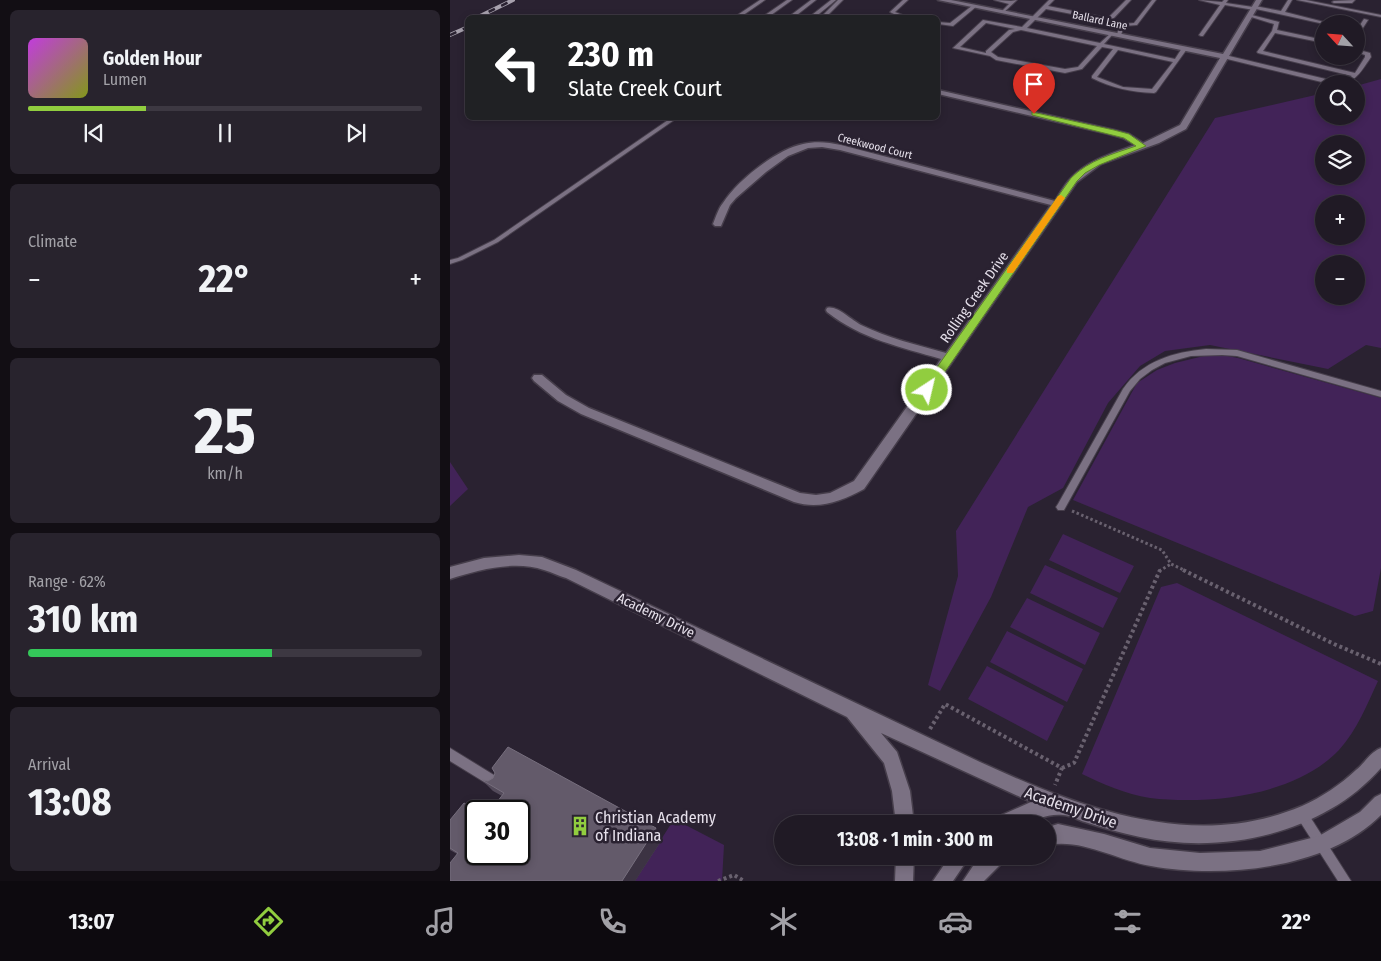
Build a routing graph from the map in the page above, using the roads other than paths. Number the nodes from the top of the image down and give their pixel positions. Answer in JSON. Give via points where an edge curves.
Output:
{"nodes":[{"id":1,"x":751,"y":0,"type":"edge"},
{"id":2,"x":762,"y":0,"type":"edge"},
{"id":3,"x":790,"y":0,"type":"edge"},
{"id":4,"x":814,"y":0,"type":"edge"},
{"id":5,"x":834,"y":0,"type":"edge"},
{"id":6,"x":841,"y":0,"type":"edge"},
{"id":7,"x":906,"y":0,"type":"edge"},
{"id":8,"x":941,"y":0,"type":"edge"},
{"id":9,"x":996,"y":0,"type":"edge"},
{"id":10,"x":1052,"y":0,"type":"edge"},
{"id":11,"x":1128,"y":0,"type":"edge"},
{"id":12,"x":1154,"y":0,"type":"edge"},
{"id":13,"x":1201,"y":0,"type":"edge"},
{"id":14,"x":1290,"y":0,"type":"edge"},
{"id":15,"x":1299,"y":0,"type":"edge"},
{"id":16,"x":1322,"y":0,"type":"edge"},
{"id":17,"x":1353,"y":0,"type":"edge"},
{"id":18,"x":1014,"y":2,"type":"edge"},
{"id":19,"x":1225,"y":2,"type":"edge"},
{"id":20,"x":975,"y":6,"type":"junction"},
{"id":21,"x":1045,"y":7,"type":"junction"},
{"id":22,"x":1255,"y":8,"type":"edge"},
{"id":23,"x":1381,"y":9,"type":"edge"},
{"id":24,"x":1002,"y":12,"type":"junction"},
{"id":25,"x":1282,"y":13,"type":"junction"},
{"id":26,"x":732,"y":15,"type":"edge"},
{"id":27,"x":739,"y":15,"type":"edge"},
{"id":28,"x":768,"y":15,"type":"edge"},
{"id":29,"x":793,"y":15,"type":"edge"},
{"id":30,"x":814,"y":15,"type":"edge"},
{"id":31,"x":825,"y":15,"type":"edge"},
{"id":32,"x":900,"y":15,"type":"edge"},
{"id":33,"x":1380,"y":16,"type":"edge"},
{"id":34,"x":1034,"y":18,"type":"junction"},
{"id":35,"x":1109,"y":20,"type":"junction"},
{"id":36,"x":1315,"y":21,"type":"edge"},
{"id":37,"x":940,"y":23,"type":"edge"},
{"id":38,"x":1122,"y":25,"type":"junction"},
{"id":39,"x":1024,"y":28,"type":"junction"},
{"id":40,"x":1274,"y":31,"type":"junction"},
{"id":41,"x":1115,"y":34,"type":"junction"},
{"id":42,"x":1201,"y":36,"type":"dead end"},
{"id":43,"x":1315,"y":40,"type":"edge"},
{"id":44,"x":1101,"y":44,"type":"junction"},
{"id":45,"x":1118,"y":48,"type":"junction"},
{"id":46,"x":1184,"y":49,"type":"junction"},
{"id":47,"x":989,"y":55,"type":"junction"},
{"id":48,"x":1225,"y":57,"type":"junction"},
{"id":49,"x":1176,"y":60,"type":"junction"},
{"id":50,"x":1362,"y":65,"type":"edge"},
{"id":51,"x":1356,"y":75,"type":"joint"},
{"id":52,"x":1315,"y":78,"type":"edge"},
{"id":53,"x":940,"y":92,"type":"edge"},
{"id":54,"x":671,"y":120,"type":"edge"},
{"id":55,"x":1142,"y":146,"type":"junction"},
{"id":56,"x":1057,"y":204,"type":"junction"},
{"id":57,"x":718,"y":224,"type":"dead end"},
{"id":58,"x":450,"y":262,"type":"edge"},
{"id":59,"x":831,"y":310,"type":"dead end"},
{"id":60,"x":950,"y":358,"type":"junction"},
{"id":61,"x":538,"y":378,"type":"dead end"},
{"id":62,"x":1381,"y":394,"type":"edge"},
{"id":63,"x":1061,"y":507,"type":"road end"},
{"id":64,"x":450,"y":574,"type":"edge"},
{"id":65,"x":852,"y":711,"type":"junction"},
{"id":66,"x":450,"y":754,"type":"edge"},
{"id":67,"x":1381,"y":756,"type":"edge"},
{"id":68,"x":498,"y":784,"type":"edge"},
{"id":69,"x":1381,"y":803,"type":"edge"},
{"id":70,"x":1055,"y":804,"type":"junction"},
{"id":71,"x":904,"y":815,"type":"edge"},
{"id":72,"x":1015,"y":815,"type":"edge"},
{"id":73,"x":1304,"y":816,"type":"junction"},
{"id":74,"x":1056,"y":834,"type":"edge"},
{"id":75,"x":1322,"y":844,"type":"junction"},
{"id":76,"x":954,"y":865,"type":"edge"},
{"id":77,"x":987,"y":865,"type":"edge"},
{"id":78,"x":905,"y":867,"type":"edge"},
{"id":79,"x":942,"y":880,"type":"edge"},
{"id":80,"x":916,"y":881,"type":"edge"},
{"id":81,"x":972,"y":881,"type":"edge"},
{"id":82,"x":1345,"y":881,"type":"edge"}],
"edges":[{"from":1,"to":26,"type":"lane"},
{"from":2,"to":27,"type":"lane"},
{"from":3,"to":28,"type":"lane"},
{"from":4,"to":29,"type":"lane"},
{"from":5,"to":30,"type":"lane"},
{"from":6,"to":31,"type":"lane"},
{"from":7,"to":32,"type":"lane","via":[[892,12]]},
{"from":8,"to":20,"type":"street","name":"Ballard Lane"},
{"from":9,"to":18,"type":"lane"},
{"from":10,"to":21,"type":"lane"},
{"from":11,"to":35,"type":"lane"},
{"from":12,"to":38,"type":"lane","via":[[1134,24]]},
{"from":13,"to":19,"type":"lane"},
{"from":14,"to":25,"type":"lane"},
{"from":15,"to":33,"type":"lane"},
{"from":16,"to":17,"type":"lane","via":[[1341,4]]},
{"from":18,"to":24,"type":"lane"},
{"from":19,"to":22,"type":"lane"},
{"from":19,"to":42,"type":"lane"},
{"from":20,"to":24,"type":"street","name":"Ballard Lane"},
{"from":20,"to":37,"type":"lane","via":[[951,25]]},
{"from":21,"to":34,"type":"lane"},
{"from":21,"to":35,"type":"lane"},
{"from":22,"to":25,"type":"lane"},
{"from":22,"to":40,"type":"lane","via":[[1277,23]]},
{"from":22,"to":48,"type":"street","name":"Rolling Creek Drive"},
{"from":23,"to":33,"type":"lane"},
{"from":24,"to":34,"type":"street","name":"Ballard Lane"},
{"from":25,"to":36,"type":"lane"},
{"from":34,"to":39,"type":"lane"},
{"from":34,"to":41,"type":"street","name":"Ballard Lane"},
{"from":35,"to":38,"type":"lane"},
{"from":38,"to":41,"type":"lane"},
{"from":39,"to":44,"type":"lane"},
{"from":39,"to":47,"type":"lane","via":[[1010,31],[988,52]]},
{"from":39,"to":47,"type":"lane","via":[[985,21],[956,48]]},
{"from":40,"to":43,"type":"lane"},
{"from":40,"to":51,"type":"lane","via":[[1260,52]]},
{"from":41,"to":44,"type":"lane"},
{"from":41,"to":46,"type":"street","name":"Ballard Lane"},
{"from":44,"to":45,"type":"lane"},
{"from":44,"to":47,"type":"lane","via":[[1074,71]]},
{"from":45,"to":49,"type":"lane"},
{"from":45,"to":49,"type":"lane","via":[[1094,77],[1133,91],[1154,91]]},
{"from":46,"to":48,"type":"street","name":"Ballard Lane"},
{"from":46,"to":49,"type":"lane"},
{"from":48,"to":52,"type":"lane"},
{"from":48,"to":55,"type":"street","name":"Rolling Creek Drive","via":[[1183,127]]},
{"from":50,"to":51,"type":"lane"},
{"from":53,"to":55,"type":"street","via":[[1112,132]]},
{"from":54,"to":58,"type":"lane","via":[[496,241]]},
{"from":55,"to":56,"type":"street","name":"Rolling Creek Drive","via":[[1087,168]]},
{"from":56,"to":57,"type":"street","name":"Creekwood Court","via":[[841,148],[812,144],[784,154],[736,194],[726,205]]},
{"from":56,"to":60,"type":"street","name":"Rolling Creek Drive"},
{"from":59,"to":60,"type":"street","via":[[841,320],[860,329]]},
{"from":60,"to":61,"type":"street","name":"Rolling Creek Drive","via":[[859,485],[845,494],[814,501],[799,498],[585,411],[562,398]]},
{"from":62,"to":63,"type":"lane","via":[[1237,353],[1214,351],[1166,360],[1136,376],[1126,389]]},
{"from":64,"to":65,"type":"street","name":"Academy Drive","via":[[470,566],[541,563],[571,574]]},
{"from":65,"to":70,"type":"street","name":"Academy Drive"},
{"from":65,"to":71,"type":"street","name":"Academy Drive","via":[[891,758]]},
{"from":66,"to":68,"type":"lane"},
{"from":67,"to":73,"type":"street","name":"Academy Drive","via":[[1343,794]]},
{"from":69,"to":75,"type":"street","name":"Academy Drive","via":[[1366,818]]},
{"from":70,"to":72,"type":"street"},
{"from":70,"to":73,"type":"street","name":"Academy Drive","via":[[1115,823],[1179,835],[1240,831]]},
{"from":73,"to":75,"type":"lane"},
{"from":74,"to":75,"type":"street","name":"Academy Drive","via":[[1150,857],[1200,862],[1260,860]]},
{"from":75,"to":82,"type":"lane"},
{"from":76,"to":79,"type":"street"},
{"from":77,"to":81,"type":"street"},
{"from":78,"to":80,"type":"street"}]}
